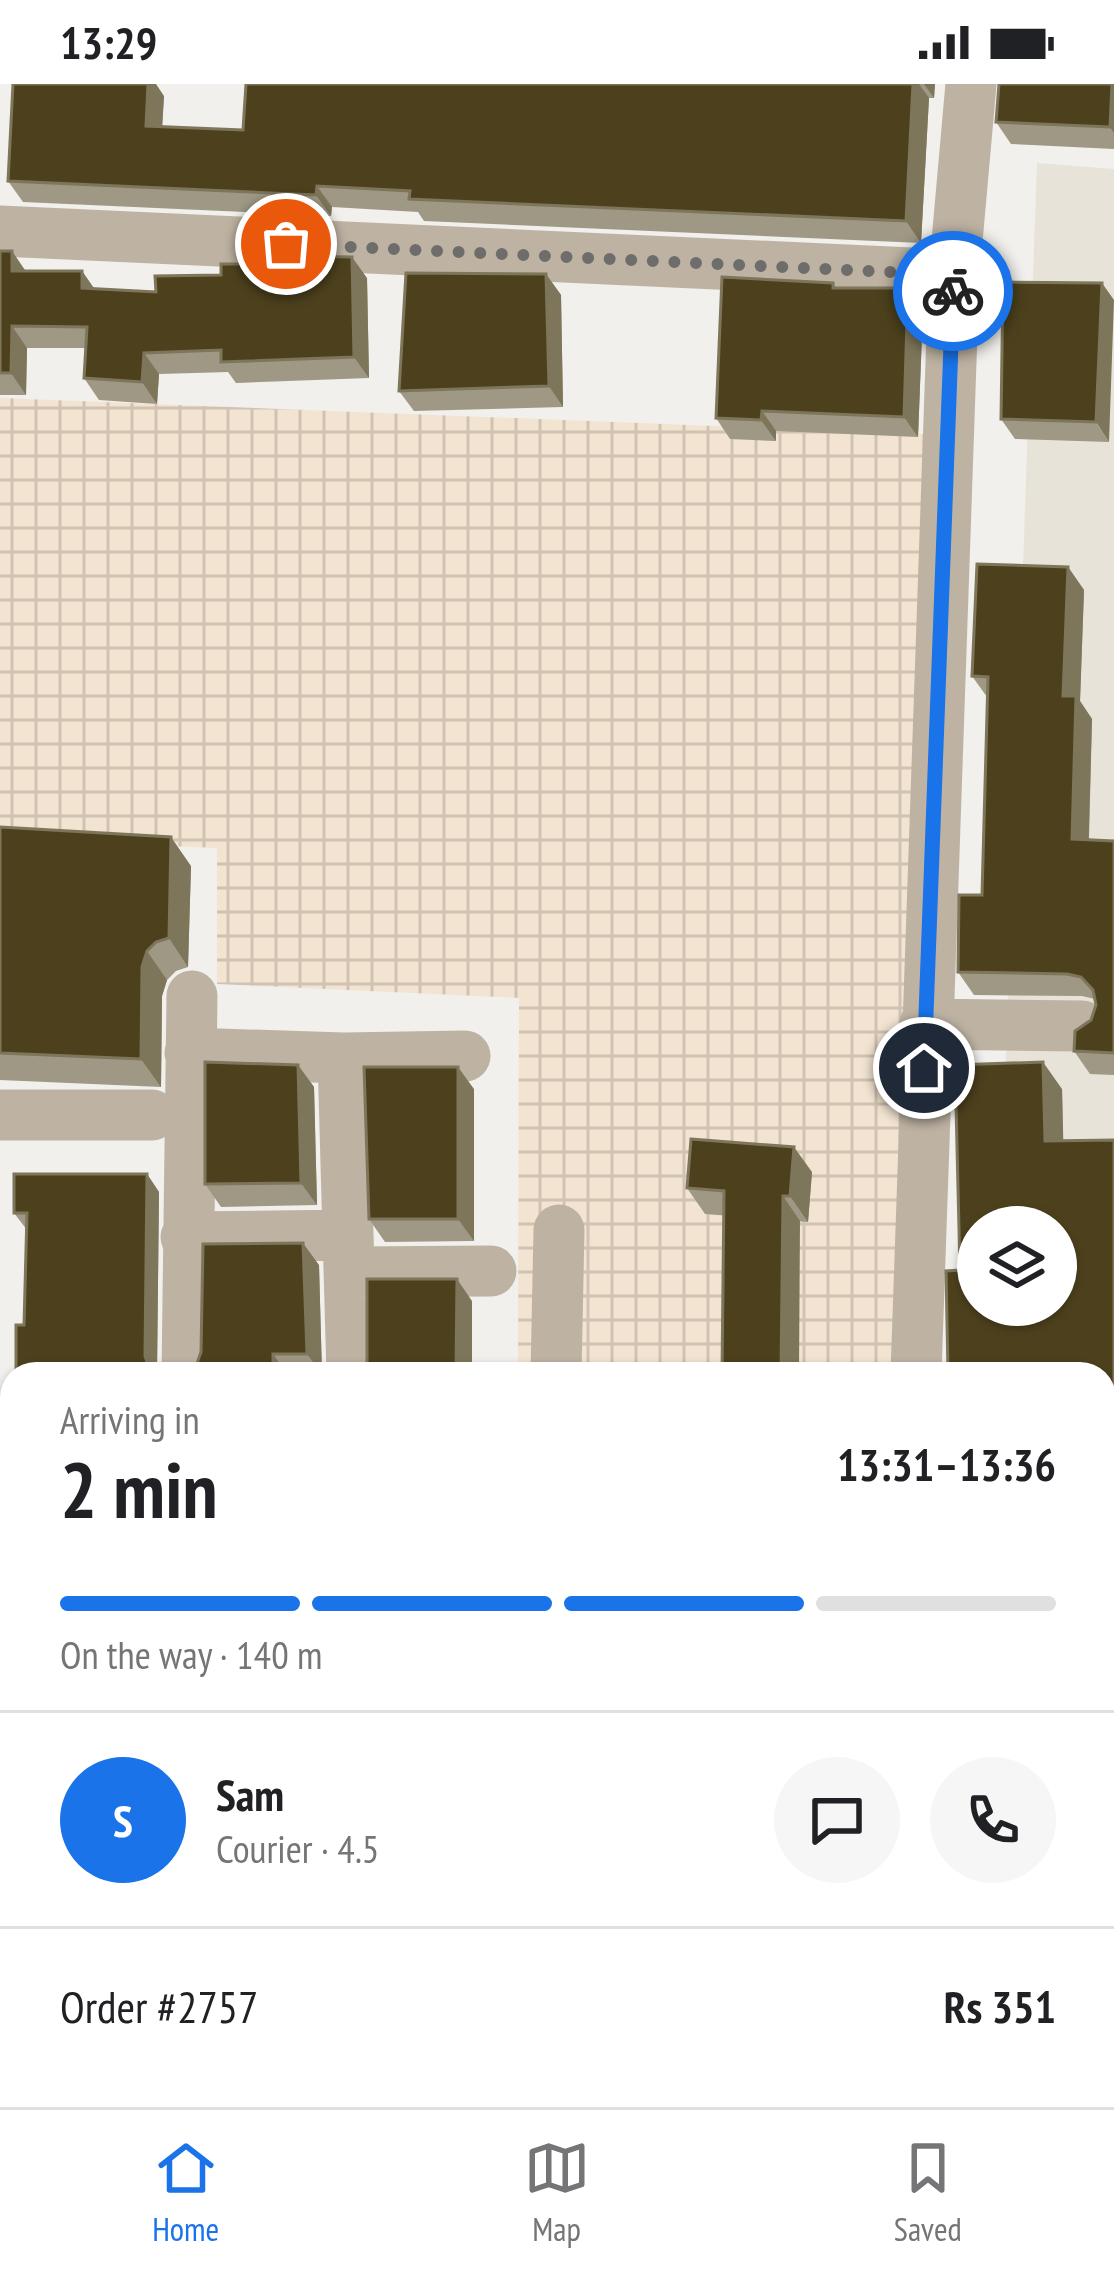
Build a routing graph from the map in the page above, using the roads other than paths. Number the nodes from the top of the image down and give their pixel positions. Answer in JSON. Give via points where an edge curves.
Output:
{"nodes":[{"id":1,"x":971,"y":84,"type":"edge"},
{"id":2,"x":0,"y":232,"type":"edge"},
{"id":3,"x":954,"y":275,"type":"junction"},
{"id":4,"x":192,"y":995,"type":"dead end"},
{"id":5,"x":926,"y":1024,"type":"junction"},
{"id":6,"x":1082,"y":1026,"type":"edge"},
{"id":7,"x":190,"y":1052,"type":"junction"},
{"id":8,"x":466,"y":1056,"type":"dead end"},
{"id":9,"x":343,"y":1058,"type":"junction"},
{"id":10,"x":0,"y":1115,"type":"edge"},
{"id":11,"x":152,"y":1115,"type":"dead end"},
{"id":12,"x":560,"y":1230,"type":"dead end"},
{"id":13,"x":186,"y":1237,"type":"junction"},
{"id":14,"x":348,"y":1254,"type":"junction"},
{"id":15,"x":491,"y":1270,"type":"dead end"},
{"id":16,"x":187,"y":1362,"type":"edge"},
{"id":17,"x":352,"y":1362,"type":"edge"},
{"id":18,"x":556,"y":1362,"type":"edge"},
{"id":19,"x":916,"y":1362,"type":"edge"}],
"edges":[{"from":1,"to":3,"type":"street"},
{"from":2,"to":3,"type":"street"},
{"from":3,"to":5,"type":"street"},
{"from":4,"to":7,"type":"street"},
{"from":5,"to":6,"type":"street"},
{"from":5,"to":19,"type":"street"},
{"from":7,"to":9,"type":"street"},
{"from":7,"to":13,"type":"street"},
{"from":8,"to":9,"type":"street"},
{"from":9,"to":14,"type":"street"},
{"from":10,"to":11,"type":"street"},
{"from":12,"to":18,"type":"street"},
{"from":13,"to":14,"type":"street"},
{"from":13,"to":16,"type":"street"},
{"from":14,"to":15,"type":"street"},
{"from":14,"to":17,"type":"street"}]}
